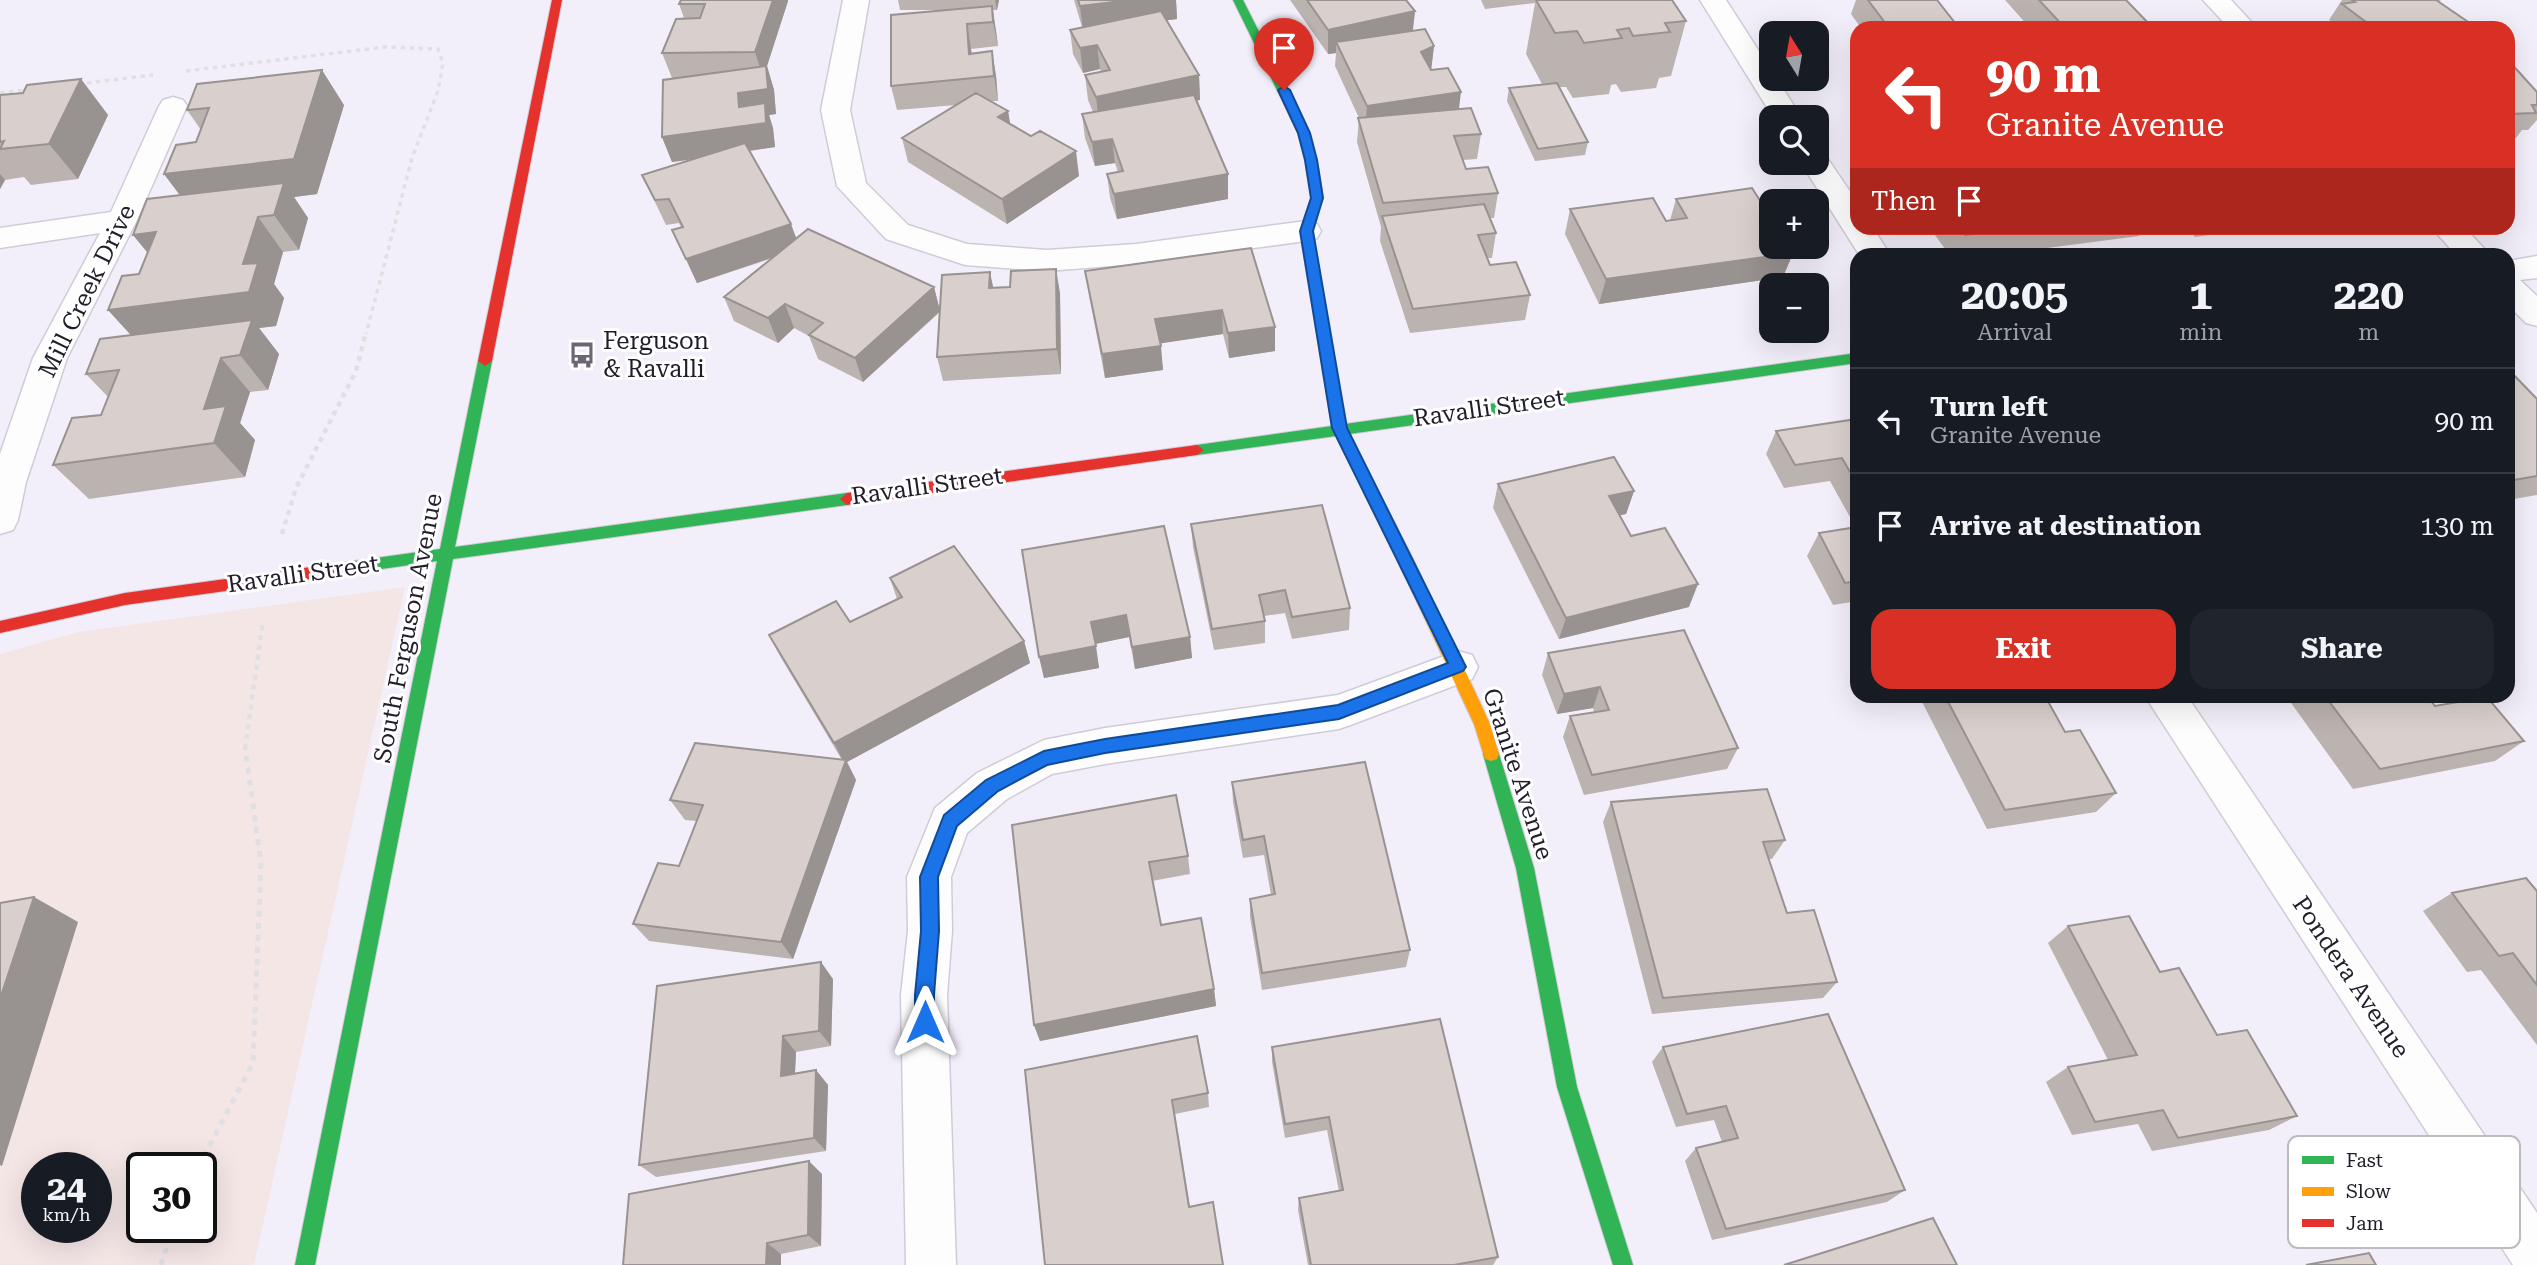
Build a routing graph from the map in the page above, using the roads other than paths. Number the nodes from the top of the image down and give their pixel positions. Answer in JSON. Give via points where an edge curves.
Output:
{"nodes":[{"id":1,"x":557,"y":0,"type":"edge"},
{"id":2,"x":856,"y":0,"type":"edge"},
{"id":3,"x":1238,"y":0,"type":"edge"},
{"id":4,"x":1713,"y":0,"type":"edge"},
{"id":5,"x":2216,"y":0,"type":"edge"},
{"id":6,"x":2237,"y":21,"type":"edge"},
{"id":7,"x":1779,"y":105,"type":"edge"},
{"id":8,"x":173,"y":106,"type":"dead end"},
{"id":9,"x":1824,"y":175,"type":"edge"},
{"id":10,"x":1850,"y":216,"type":"edge"},
{"id":11,"x":122,"y":220,"type":"junction"},
{"id":12,"x":1306,"y":231,"type":"junction"},
{"id":13,"x":2454,"y":235,"type":"edge"},
{"id":14,"x":0,"y":238,"type":"edge"},
{"id":15,"x":2468,"y":248,"type":"edge"},
{"id":16,"x":2537,"y":267,"type":"edge"},
{"id":17,"x":2515,"y":271,"type":"edge"},
{"id":18,"x":2515,"y":294,"type":"edge"},
{"id":19,"x":2537,"y":315,"type":"edge"},
{"id":20,"x":1850,"y":359,"type":"edge"},
{"id":21,"x":1339,"y":428,"type":"junction"},
{"id":22,"x":0,"y":520,"type":"edge"},
{"id":23,"x":446,"y":553,"type":"junction"},
{"id":24,"x":0,"y":627,"type":"edge"},
{"id":25,"x":1458,"y":667,"type":"junction"},
{"id":26,"x":2170,"y":703,"type":"edge"},
{"id":27,"x":2457,"y":1136,"type":"edge"},
{"id":28,"x":2520,"y":1231,"type":"edge"},
{"id":29,"x":2537,"y":1257,"type":"edge"},
{"id":30,"x":305,"y":1265,"type":"edge"},
{"id":31,"x":931,"y":1265,"type":"edge"},
{"id":32,"x":1623,"y":1265,"type":"edge"}],
"edges":[{"from":1,"to":23,"type":"street","name":"South Ferguson Avenue"},
{"from":2,"to":12,"type":"street","via":[[836,80],[836,137],[845,176],[870,212],[914,242],[971,257],[1033,261]]},
{"from":3,"to":12,"type":"street","name":"Granite Avenue","via":[[1304,133],[1317,198]]},
{"from":4,"to":7,"type":"street"},
{"from":5,"to":6,"type":"street"},
{"from":8,"to":11,"type":"street","name":"Mill Creek Drive"},
{"from":9,"to":10,"type":"street"},
{"from":11,"to":14,"type":"street"},
{"from":11,"to":22,"type":"street","name":"Mill Creek Drive","via":[[50,358],[8,482]]},
{"from":12,"to":21,"type":"street","name":"Granite Avenue"},
{"from":13,"to":15,"type":"street"},
{"from":16,"to":17,"type":"street"},
{"from":18,"to":19,"type":"street"},
{"from":20,"to":21,"type":"street","name":"Ravalli Street"},
{"from":21,"to":23,"type":"street","name":"Ravalli Street"},
{"from":21,"to":25,"type":"street","name":"Granite Avenue"},
{"from":23,"to":24,"type":"street","name":"Ravalli Street","via":[[125,599]]},
{"from":23,"to":30,"type":"street","name":"South Ferguson Avenue"},
{"from":25,"to":31,"type":"street","via":[[1339,712],[1044,758],[992,786],[950,821],[929,877],[924,995]]},
{"from":25,"to":32,"type":"street","name":"Granite Avenue","via":[[1482,724],[1525,868],[1567,1087]]},
{"from":26,"to":27,"type":"street","name":"Pondera Avenue"},
{"from":28,"to":29,"type":"street","name":"Pondera Avenue"}]}
